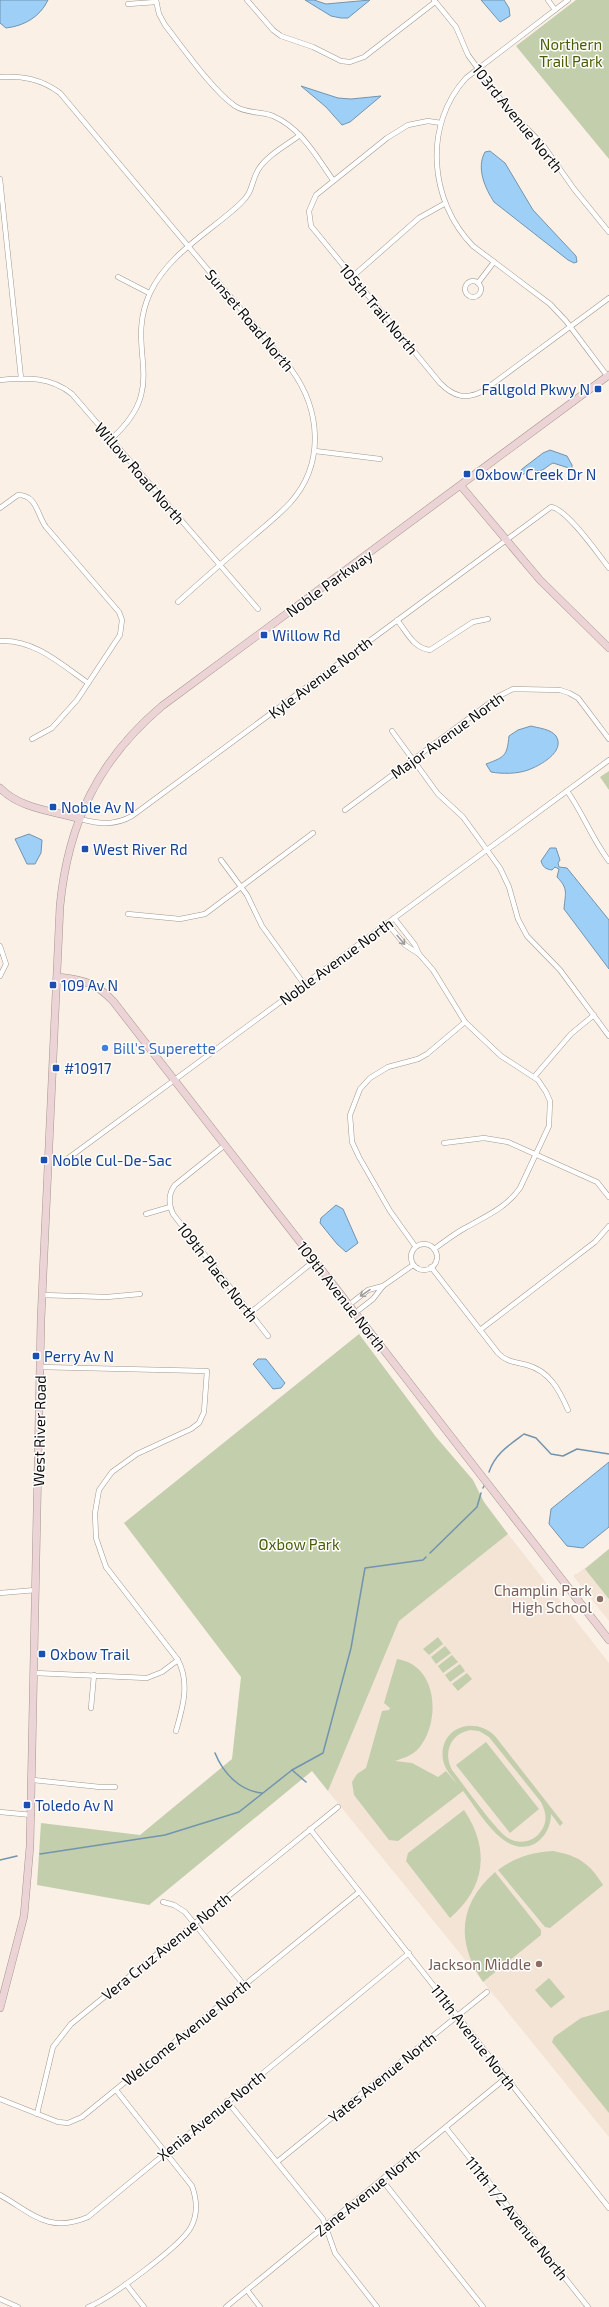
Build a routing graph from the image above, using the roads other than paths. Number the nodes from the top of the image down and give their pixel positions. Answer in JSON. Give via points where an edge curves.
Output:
{"nodes":[{"id":1,"x":247,"y":0,"type":"edge"},
{"id":2,"x":548,"y":0,"type":"edge"},
{"id":3,"x":568,"y":0,"type":"edge"},
{"id":4,"x":156,"y":1,"type":"edge"},
{"id":5,"x":434,"y":1,"type":"edge"},
{"id":6,"x":128,"y":4,"type":"dead end"},
{"id":7,"x":556,"y":10,"type":"junction"},
{"id":8,"x":478,"y":69,"type":"junction"},
{"id":9,"x":0,"y":78,"type":"edge"},
{"id":10,"x":441,"y":123,"type":"junction"},
{"id":11,"x":300,"y":135,"type":"junction"},
{"id":12,"x":0,"y":179,"type":"edge"},
{"id":13,"x":333,"y":180,"type":"junction"},
{"id":14,"x":444,"y":204,"type":"junction"},
{"id":15,"x":609,"y":232,"type":"edge"},
{"id":16,"x":189,"y":246,"type":"junction"},
{"id":17,"x":494,"y":262,"type":"junction"},
{"id":18,"x":118,"y":277,"type":"dead end"},
{"id":19,"x":352,"y":277,"type":"junction"},
{"id":20,"x":478,"y":283,"type":"dead end"},
{"id":21,"x":149,"y":293,"type":"junction"},
{"id":22,"x":609,"y":298,"type":"edge"},
{"id":23,"x":570,"y":327,"type":"junction"},
{"id":24,"x":608,"y":377,"type":"edge"},
{"id":25,"x":21,"y":378,"type":"junction"},
{"id":26,"x":0,"y":380,"type":"edge"},
{"id":27,"x":111,"y":439,"type":"junction"},
{"id":28,"x":315,"y":451,"type":"junction"},
{"id":29,"x":380,"y":459,"type":"dead end"},
{"id":30,"x":461,"y":486,"type":"junction"},
{"id":31,"x":0,"y":508,"type":"edge"},
{"id":32,"x":506,"y":540,"type":"junction"},
{"id":33,"x":220,"y":565,"type":"junction"},
{"id":34,"x":609,"y":568,"type":"edge"},
{"id":35,"x":178,"y":602,"type":"dead end"},
{"id":36,"x":258,"y":609,"type":"dead end"},
{"id":37,"x":488,"y":618,"type":"dead end"},
{"id":38,"x":398,"y":620,"type":"junction"},
{"id":39,"x":0,"y":641,"type":"edge"},
{"id":40,"x":609,"y":648,"type":"edge"},
{"id":41,"x":88,"y":683,"type":"junction"},
{"id":42,"x":392,"y":731,"type":"dead end"},
{"id":43,"x":32,"y":739,"type":"dead end"},
{"id":44,"x":609,"y":739,"type":"edge"},
{"id":45,"x":413,"y":760,"type":"junction"},
{"id":46,"x":609,"y":760,"type":"edge"},
{"id":47,"x":0,"y":788,"type":"edge"},
{"id":48,"x":567,"y":791,"type":"junction"},
{"id":49,"x":345,"y":810,"type":"dead end"},
{"id":50,"x":80,"y":819,"type":"junction"},
{"id":51,"x":313,"y":833,"type":"dead end"},
{"id":52,"x":487,"y":850,"type":"junction"},
{"id":53,"x":221,"y":860,"type":"dead end"},
{"id":54,"x":609,"y":861,"type":"edge"},
{"id":55,"x":242,"y":888,"type":"junction"},
{"id":56,"x":128,"y":914,"type":"dead end"},
{"id":57,"x":394,"y":918,"type":"junction"},
{"id":58,"x":387,"y":923,"type":"junction"},
{"id":59,"x":0,"y":946,"type":"edge"},
{"id":60,"x":418,"y":954,"type":"junction"},
{"id":61,"x":0,"y":976,"type":"edge"},
{"id":62,"x":58,"y":977,"type":"junction"},
{"id":63,"x":304,"y":984,"type":"junction"},
{"id":64,"x":594,"y":1015,"type":"junction"},
{"id":65,"x":465,"y":1022,"type":"junction"},
{"id":66,"x":609,"y":1036,"type":"edge"},
{"id":67,"x":534,"y":1077,"type":"junction"},
{"id":68,"x":175,"y":1080,"type":"junction"},
{"id":69,"x":444,"y":1143,"type":"dead end"},
{"id":70,"x":224,"y":1145,"type":"junction"},
{"id":71,"x":536,"y":1155,"type":"junction"},
{"id":72,"x":63,"y":1162,"type":"dead end"},
{"id":73,"x":609,"y":1197,"type":"edge"},
{"id":74,"x":170,"y":1207,"type":"junction"},
{"id":75,"x":146,"y":1214,"type":"dead end"},
{"id":76,"x":609,"y":1226,"type":"edge"},
{"id":77,"x":415,"y":1246,"type":"junction"},
{"id":78,"x":434,"y":1249,"type":"junction"},
{"id":79,"x":314,"y":1261,"type":"junction"},
{"id":80,"x":413,"y":1264,"type":"junction"},
{"id":81,"x":432,"y":1267,"type":"junction"},
{"id":82,"x":383,"y":1286,"type":"junction"},
{"id":83,"x":140,"y":1294,"type":"dead end"},
{"id":84,"x":42,"y":1295,"type":"junction"},
{"id":85,"x":349,"y":1305,"type":"junction"},
{"id":86,"x":250,"y":1312,"type":"junction"},
{"id":87,"x":355,"y":1313,"type":"junction"},
{"id":88,"x":480,"y":1330,"type":"junction"},
{"id":89,"x":268,"y":1336,"type":"dead end"},
{"id":90,"x":40,"y":1367,"type":"junction"},
{"id":91,"x":568,"y":1410,"type":"dead end"},
{"id":92,"x":36,"y":1590,"type":"junction"},
{"id":93,"x":0,"y":1593,"type":"edge"},
{"id":94,"x":609,"y":1640,"type":"edge"},
{"id":95,"x":178,"y":1660,"type":"junction"},
{"id":96,"x":35,"y":1673,"type":"junction"},
{"id":97,"x":94,"y":1675,"type":"junction"},
{"id":98,"x":91,"y":1708,"type":"dead end"},
{"id":99,"x":176,"y":1730,"type":"dead end"},
{"id":100,"x":33,"y":1780,"type":"junction"},
{"id":101,"x":115,"y":1787,"type":"dead end"},
{"id":102,"x":338,"y":1807,"type":"dead end"},
{"id":103,"x":0,"y":1812,"type":"edge"},
{"id":104,"x":32,"y":1815,"type":"junction"},
{"id":105,"x":310,"y":1830,"type":"junction"},
{"id":106,"x":359,"y":1892,"type":"junction"},
{"id":107,"x":163,"y":1902,"type":"dead end"},
{"id":108,"x":194,"y":1924,"type":"junction"},
{"id":109,"x":409,"y":1953,"type":"junction"},
{"id":110,"x":244,"y":1985,"type":"junction"},
{"id":111,"x":487,"y":1992,"type":"dead end"},
{"id":112,"x":2,"y":1995,"type":"edge"},
{"id":113,"x":0,"y":2008,"type":"edge"},
{"id":114,"x":458,"y":2015,"type":"junction"},
{"id":115,"x":507,"y":2077,"type":"junction"},
{"id":116,"x":116,"y":2090,"type":"junction"},
{"id":117,"x":0,"y":2099,"type":"edge"},
{"id":118,"x":227,"y":2101,"type":"junction"},
{"id":119,"x":37,"y":2114,"type":"junction"},
{"id":120,"x":446,"y":2128,"type":"junction"},
{"id":121,"x":166,"y":2152,"type":"junction"},
{"id":122,"x":277,"y":2162,"type":"junction"},
{"id":123,"x":382,"y":2180,"type":"junction"},
{"id":124,"x":0,"y":2195,"type":"edge"},
{"id":125,"x":609,"y":2208,"type":"edge"},
{"id":126,"x":326,"y":2225,"type":"junction"},
{"id":127,"x":126,"y":2284,"type":"junction"},
{"id":128,"x":247,"y":2290,"type":"junction"},
{"id":129,"x":0,"y":2299,"type":"edge"},
{"id":130,"x":18,"y":2307,"type":"edge"},
{"id":131,"x":88,"y":2307,"type":"edge"},
{"id":132,"x":144,"y":2307,"type":"edge"},
{"id":133,"x":226,"y":2307,"type":"edge"},
{"id":134,"x":260,"y":2307,"type":"edge"},
{"id":135,"x":377,"y":2307,"type":"edge"},
{"id":136,"x":483,"y":2307,"type":"edge"},
{"id":137,"x":588,"y":2307,"type":"edge"}],
"edges":[{"from":1,"to":5,"type":"street","via":[[281,36],[313,47],[341,61],[350,62],[364,57]]},
{"from":2,"to":7,"type":"street"},
{"from":3,"to":7,"type":"street"},
{"from":4,"to":6,"type":"street"},
{"from":4,"to":11,"type":"street","via":[[165,25],[224,97],[236,107],[271,115],[289,124]]},
{"from":5,"to":8,"type":"street","name":"103rd Avenue North","via":[[456,27],[468,55]]},
{"from":7,"to":8,"type":"street"},
{"from":8,"to":10,"type":"street","via":[[456,89]]},
{"from":8,"to":15,"type":"street","name":"103rd Avenue North","via":[[507,108],[543,145]]},
{"from":9,"to":16,"type":"street","name":"Sunset Road North","via":[[24,77],[36,80],[60,93]]},
{"from":10,"to":13,"type":"street","via":[[428,121],[408,125]]},
{"from":10,"to":14,"type":"street","via":[[437,171]]},
{"from":11,"to":13,"type":"street"},
{"from":11,"to":16,"type":"street","via":[[264,162],[250,193]]},
{"from":12,"to":25,"type":"street"},
{"from":13,"to":19,"type":"street","name":"105th Trail North","via":[[316,195],[309,211],[310,226]]},
{"from":14,"to":17,"type":"street","via":[[462,236]]},
{"from":14,"to":19,"type":"street","via":[[419,218]]},
{"from":16,"to":21,"type":"street","via":[[168,265]]},
{"from":16,"to":28,"type":"street","name":"Sunset Road North","via":[[300,381],[314,415]]},
{"from":17,"to":20,"type":"street"},
{"from":17,"to":23,"type":"street","via":[[550,304]]},
{"from":18,"to":21,"type":"street"},
{"from":19,"to":23,"type":"street","name":"105th Trail North","via":[[440,384],[449,392],[462,397],[473,396],[483,391]]},
{"from":21,"to":27,"type":"street","via":[[142,323],[143,393],[135,413]]},
{"from":22,"to":23,"type":"street"},
{"from":23,"to":24,"type":"street"},
{"from":24,"to":30,"type":"main road","name":"Noble Parkway"},
{"from":25,"to":26,"type":"street","name":"Willow Road North"},
{"from":25,"to":27,"type":"street","name":"Willow Road North","via":[[42,378],[63,387],[75,397]]},
{"from":27,"to":33,"type":"street","name":"Willow Road North"},
{"from":28,"to":29,"type":"street"},
{"from":28,"to":33,"type":"street","name":"Sunset Road North","via":[[306,479],[290,503]]},
{"from":30,"to":32,"type":"main road"},
{"from":30,"to":50,"type":"main road","name":"Noble Parkway","via":[[150,717],[104,769]]},
{"from":31,"to":41,"type":"street","via":[[18,495],[30,498],[46,527],[119,612],[122,620],[120,635]]},
{"from":32,"to":34,"type":"street","name":"Kyle Avenue North","via":[[552,506],[557,507]]},
{"from":32,"to":38,"type":"street","name":"Kyle Avenue North"},
{"from":32,"to":40,"type":"main road","via":[[550,591]]},
{"from":33,"to":35,"type":"street","name":"Sunset Road North"},
{"from":33,"to":36,"type":"street","name":"Willow Road North"},
{"from":37,"to":38,"type":"street","via":[[474,622],[430,650],[416,646]]},
{"from":38,"to":50,"type":"street","name":"Kyle Avenue North","via":[[132,816],[114,824]]},
{"from":39,"to":41,"type":"street","via":[[30,645]]},
{"from":41,"to":43,"type":"street","via":[[66,714],[52,728]]},
{"from":42,"to":45,"type":"street"},
{"from":44,"to":45,"type":"street","name":"Major Avenue North","via":[[583,704],[573,696],[560,690],[513,689],[499,696]]},
{"from":45,"to":49,"type":"street","name":"Major Avenue North"},
{"from":45,"to":52,"type":"street","via":[[441,798],[463,817]]},
{"from":46,"to":48,"type":"street","name":"Noble Avenue North"},
{"from":47,"to":50,"type":"main road","via":[[21,802]]},
{"from":48,"to":52,"type":"street","name":"Noble Avenue North"},
{"from":48,"to":54,"type":"street","via":[[579,808],[596,844]]},
{"from":50,"to":62,"type":"main road","name":"West River Road","via":[[61,893]]},
{"from":51,"to":55,"type":"street"},
{"from":52,"to":57,"type":"street","name":"Noble Avenue North"},
{"from":52,"to":64,"type":"street","via":[[505,877],[515,911],[527,936],[560,970]]},
{"from":53,"to":55,"type":"street"},
{"from":55,"to":56,"type":"street","via":[[205,914],[190,918]]},
{"from":55,"to":63,"type":"street","via":[[262,926]]},
{"from":57,"to":58,"type":"street","name":"Noble Avenue North"},
{"from":57,"to":60,"type":"street","via":[[415,945]]},
{"from":58,"to":60,"type":"street","one_way":true,"via":[[405,945]]},
{"from":58,"to":63,"type":"street","name":"Noble Avenue North"},
{"from":59,"to":61,"type":"street","via":[[6,964]]},
{"from":60,"to":65,"type":"street","via":[[433,970]]},
{"from":62,"to":68,"type":"main road","name":"109th Avenue North","via":[[85,981],[104,991]]},
{"from":62,"to":84,"type":"main road","name":"West River Road"},
{"from":63,"to":68,"type":"street","name":"Noble Avenue North"},
{"from":64,"to":66,"type":"street"},
{"from":64,"to":67,"type":"street","via":[[571,1034]]},
{"from":65,"to":67,"type":"street","via":[[501,1056]]},
{"from":65,"to":77,"type":"street","via":[[427,1054],[388,1067],[370,1078],[360,1089],[350,1115],[352,1142],[359,1157],[390,1211]]},
{"from":67,"to":71,"type":"street","via":[[546,1092],[550,1111],[549,1126]]},
{"from":68,"to":70,"type":"main road","name":"109th Avenue North"},
{"from":68,"to":72,"type":"street","name":"Noble Avenue North"},
{"from":69,"to":71,"type":"street","via":[[484,1138],[508,1142]]},
{"from":70,"to":74,"type":"street","via":[[175,1185],[169,1197]]},
{"from":70,"to":79,"type":"main road","name":"109th Avenue North"},
{"from":71,"to":73,"type":"street","via":[[597,1182]]},
{"from":71,"to":78,"type":"street","via":[[520,1188],[506,1204]]},
{"from":74,"to":75,"type":"street"},
{"from":74,"to":86,"type":"street","name":"109th Place North"},
{"from":76,"to":88,"type":"street","via":[[595,1242]]},
{"from":77,"to":78,"type":"street","via":[[423,1243]]},
{"from":77,"to":80,"type":"street","via":[[411,1253]]},
{"from":78,"to":81,"type":"street","via":[[436,1261]]},
{"from":79,"to":85,"type":"main road","name":"109th Avenue North"},
{"from":79,"to":86,"type":"street"},
{"from":80,"to":81,"type":"street","via":[[424,1270]]},
{"from":80,"to":82,"type":"street"},
{"from":81,"to":88,"type":"street"},
{"from":82,"to":85,"type":"street","one_way":true,"via":[[368,1290]]},
{"from":82,"to":87,"type":"street","via":[[373,1299]]},
{"from":83,"to":84,"type":"street","via":[[107,1297]]},
{"from":84,"to":90,"type":"main road","name":"West River Road"},
{"from":85,"to":87,"type":"main road","name":"109th Avenue North"},
{"from":86,"to":89,"type":"street","name":"109th Place North"},
{"from":87,"to":94,"type":"main road","name":"109th Avenue North"},
{"from":88,"to":91,"type":"street","via":[[503,1358],[528,1365],[543,1373],[557,1386]]},
{"from":90,"to":92,"type":"main road","name":"West River Road"},
{"from":90,"to":95,"type":"street","via":[[207,1371],[205,1406],[199,1423],[137,1454],[112,1472],[99,1490],[95,1513],[96,1538],[106,1567]]},
{"from":92,"to":93,"type":"street"},
{"from":92,"to":96,"type":"main road","name":"West River Road"},
{"from":95,"to":97,"type":"street","via":[[162,1672],[147,1678]]},
{"from":95,"to":99,"type":"street","via":[[185,1677],[182,1710]]},
{"from":96,"to":97,"type":"street"},
{"from":96,"to":100,"type":"main road","name":"West River Road"},
{"from":97,"to":98,"type":"street"},
{"from":100,"to":101,"type":"street"},
{"from":100,"to":104,"type":"main road","name":"West River Road"},
{"from":102,"to":105,"type":"street","name":"Vera Cruz Avenue North"},
{"from":103,"to":104,"type":"street"},
{"from":104,"to":112,"type":"main road","name":"West River Road","via":[[25,1910]]},
{"from":105,"to":106,"type":"street","name":"111th Avenue North"},
{"from":105,"to":108,"type":"street","name":"Vera Cruz Avenue North"},
{"from":106,"to":109,"type":"street","name":"111th Avenue North"},
{"from":106,"to":110,"type":"street","name":"Welcome Avenue North"},
{"from":107,"to":108,"type":"street","via":[[180,1908]]},
{"from":108,"to":110,"type":"street"},
{"from":108,"to":119,"type":"street","name":"Vera Cruz Avenue North","via":[[62,2033],[51,2055]]},
{"from":109,"to":114,"type":"street","name":"111th Avenue North"},
{"from":109,"to":118,"type":"street","name":"Xenia Avenue North"},
{"from":110,"to":116,"type":"street","name":"Welcome Avenue North"},
{"from":111,"to":114,"type":"street","name":"Yates Avenue North"},
{"from":112,"to":113,"type":"main road","name":"West River Road"},
{"from":114,"to":115,"type":"street","name":"111th Avenue North"},
{"from":114,"to":122,"type":"street","name":"Yates Avenue North"},
{"from":115,"to":120,"type":"street","name":"Zane Avenue North"},
{"from":115,"to":125,"type":"street","name":"111th Avenue North"},
{"from":116,"to":119,"type":"street","name":"Welcome Avenue North","via":[[76,2120],[58,2122]]},
{"from":116,"to":121,"type":"street"},
{"from":117,"to":119,"type":"street","name":"Welcome Avenue North"},
{"from":118,"to":121,"type":"street","name":"Xenia Avenue North"},
{"from":118,"to":122,"type":"street"},
{"from":120,"to":123,"type":"street","name":"Zane Avenue North"},
{"from":120,"to":137,"type":"street","name":"111th 1/2 Avenue North"},
{"from":121,"to":124,"type":"street","name":"Xenia Avenue North","via":[[94,2212],[78,2221],[61,2224],[42,2220]]},
{"from":121,"to":127,"type":"street","via":[[192,2186],[196,2204],[194,2221],[191,2229],[179,2242]]},
{"from":122,"to":126,"type":"street"},
{"from":123,"to":126,"type":"street","name":"Zane Avenue North"},
{"from":123,"to":136,"type":"street"},
{"from":126,"to":128,"type":"street","name":"Zane Avenue North"},
{"from":126,"to":135,"type":"street","via":[[335,2253]]},
{"from":127,"to":131,"type":"street","via":[[104,2300]]},
{"from":127,"to":132,"type":"street"},
{"from":128,"to":133,"type":"street","name":"Zane Avenue North"},
{"from":128,"to":134,"type":"street"},
{"from":129,"to":130,"type":"street"}]}
